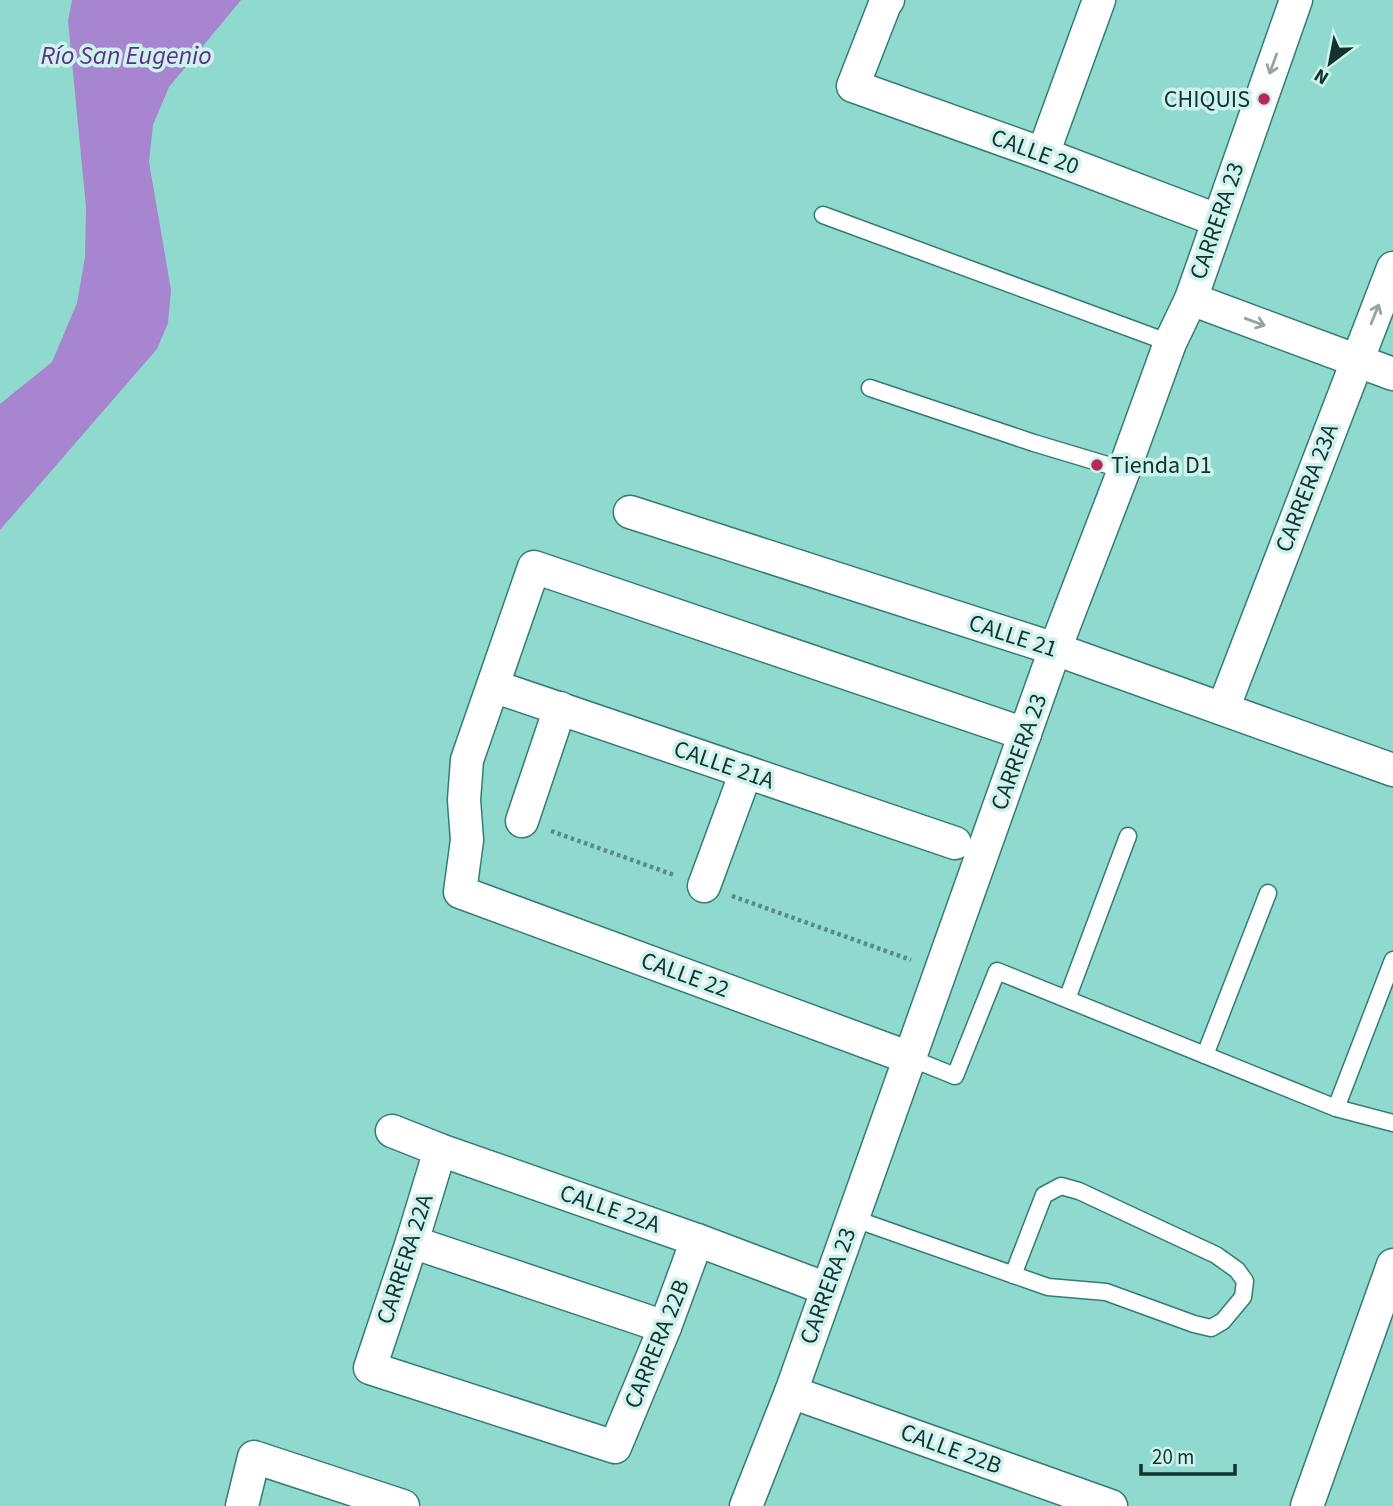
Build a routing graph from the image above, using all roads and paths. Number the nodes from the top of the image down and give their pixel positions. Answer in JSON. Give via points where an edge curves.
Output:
{"nodes":[{"id":1,"x":888,"y":0,"type":"edge"},
{"id":2,"x":1099,"y":0,"type":"edge"},
{"id":3,"x":1296,"y":0,"type":"edge"},
{"id":4,"x":1043,"y":154,"type":"junction"},
{"id":5,"x":823,"y":215,"type":"dead end"},
{"id":6,"x":1217,"y":219,"type":"junction"},
{"id":7,"x":1393,"y":268,"type":"edge"},
{"id":8,"x":1191,"y":299,"type":"junction"},
{"id":9,"x":1170,"y":342,"type":"junction"},
{"id":10,"x":1357,"y":360,"type":"junction"},
{"id":11,"x":1393,"y":374,"type":"edge"},
{"id":12,"x":870,"y":388,"type":"dead end"},
{"id":13,"x":1124,"y":470,"type":"junction"},
{"id":14,"x":630,"y":512,"type":"dead end"},
{"id":15,"x":1055,"y":649,"type":"junction"},
{"id":16,"x":493,"y":685,"type":"junction"},
{"id":17,"x":560,"y":708,"type":"junction"},
{"id":18,"x":1223,"y":709,"type":"junction"},
{"id":19,"x":1025,"y":734,"type":"junction"},
{"id":20,"x":1392,"y":767,"type":"edge"},
{"id":21,"x":746,"y":772,"type":"junction"},
{"id":22,"x":522,"y":821,"type":"dead end"},
{"id":23,"x":1128,"y":836,"type":"dead end"},
{"id":24,"x":956,"y":843,"type":"dead end"},
{"id":25,"x":704,"y":886,"type":"dead end"},
{"id":26,"x":1268,"y":893,"type":"dead end"},
{"id":27,"x":1393,"y":961,"type":"edge"},
{"id":28,"x":1067,"y":999,"type":"junction"},
{"id":29,"x":1205,"y":1055,"type":"junction"},
{"id":30,"x":909,"y":1058,"type":"junction"},
{"id":31,"x":1336,"y":1108,"type":"junction"},
{"id":32,"x":1393,"y":1123,"type":"edge"},
{"id":33,"x":392,"y":1131,"type":"dead end"},
{"id":34,"x":440,"y":1150,"type":"junction"},
{"id":35,"x":852,"y":1218,"type":"junction"},
{"id":36,"x":697,"y":1240,"type":"junction"},
{"id":37,"x":412,"y":1242,"type":"junction"},
{"id":38,"x":1393,"y":1265,"type":"edge"},
{"id":39,"x":1013,"y":1275,"type":"junction"},
{"id":40,"x":827,"y":1289,"type":"junction"},
{"id":41,"x":665,"y":1327,"type":"junction"},
{"id":42,"x":791,"y":1392,"type":"junction"},
{"id":43,"x":615,"y":1447,"type":"joint"},
{"id":44,"x":242,"y":1506,"type":"edge"},
{"id":45,"x":403,"y":1506,"type":"edge"},
{"id":46,"x":746,"y":1506,"type":"edge"},
{"id":47,"x":1111,"y":1506,"type":"edge"},
{"id":48,"x":1307,"y":1506,"type":"edge"}],
"edges":[{"from":1,"to":4,"type":"street","name":"CALLE 20","via":[[853,86]]},
{"from":2,"to":4,"type":"street"},
{"from":3,"to":6,"type":"street","name":"CARRERA 23","one_way":true},
{"from":4,"to":6,"type":"street","name":"CALLE 20"},
{"from":5,"to":9,"type":"lane"},
{"from":6,"to":8,"type":"street","name":"CARRERA 23"},
{"from":10,"to":7,"type":"street","name":"CARRERA 23A","one_way":true},
{"from":8,"to":9,"type":"street","name":"CARRERA 23"},
{"from":8,"to":10,"type":"street","one_way":true},
{"from":9,"to":13,"type":"street","name":"CARRERA 23"},
{"from":10,"to":11,"type":"street"},
{"from":10,"to":18,"type":"street","name":"CARRERA 23A"},
{"from":12,"to":13,"type":"lane"},
{"from":13,"to":15,"type":"street","name":"CARRERA 23"},
{"from":14,"to":15,"type":"street","name":"CALLE 21"},
{"from":15,"to":18,"type":"street","name":"CALLE 21"},
{"from":15,"to":19,"type":"street","name":"CARRERA 23"},
{"from":16,"to":17,"type":"street","name":"CALLE 21A"},
{"from":16,"to":19,"type":"street","via":[[534,567]]},
{"from":16,"to":30,"type":"street","name":"CALLE 22","via":[[467,760],[467,841],[460,892]]},
{"from":17,"to":21,"type":"street","name":"CALLE 21A"},
{"from":17,"to":22,"type":"street"},
{"from":18,"to":20,"type":"street","name":"CALLE 21"},
{"from":19,"to":30,"type":"street","name":"CARRERA 23"},
{"from":21,"to":24,"type":"street","name":"CALLE 21A"},
{"from":21,"to":25,"type":"street"},
{"from":23,"to":28,"type":"lane"},
{"from":26,"to":29,"type":"lane"},
{"from":27,"to":31,"type":"lane"},
{"from":28,"to":29,"type":"lane"},
{"from":28,"to":30,"type":"lane","via":[[997,971],[955,1076]]},
{"from":29,"to":31,"type":"lane"},
{"from":30,"to":35,"type":"street","name":"CARRERA 23"},
{"from":31,"to":32,"type":"lane"},
{"from":33,"to":34,"type":"street","name":"CALLE 22A"},
{"from":34,"to":36,"type":"street","name":"CALLE 22A"},
{"from":34,"to":37,"type":"street","name":"CARRERA 22A"},
{"from":35,"to":39,"type":"lane"},
{"from":35,"to":40,"type":"street","name":"CARRERA 23"},
{"from":36,"to":40,"type":"street","name":"CALLE 22A"},
{"from":36,"to":41,"type":"street","name":"CARRERA 22B"},
{"from":37,"to":41,"type":"street"},
{"from":37,"to":43,"type":"street","name":"CARRERA 22A","via":[[370,1368]]},
{"from":38,"to":48,"type":"street"},
{"from":39,"to":39,"type":"lane","via":[[1048,1287],[1106,1292],[1211,1328],[1243,1297],[1245,1281],[1216,1255],[1061,1186],[1044,1195]]},
{"from":40,"to":42,"type":"street","name":"CARRERA 23"},
{"from":41,"to":43,"type":"street","name":"CARRERA 22B"},
{"from":42,"to":46,"type":"street","name":"CARRERA 23"},
{"from":42,"to":47,"type":"street","name":"CALLE 22B"},
{"from":44,"to":45,"type":"street","via":[[254,1457]]}]}
